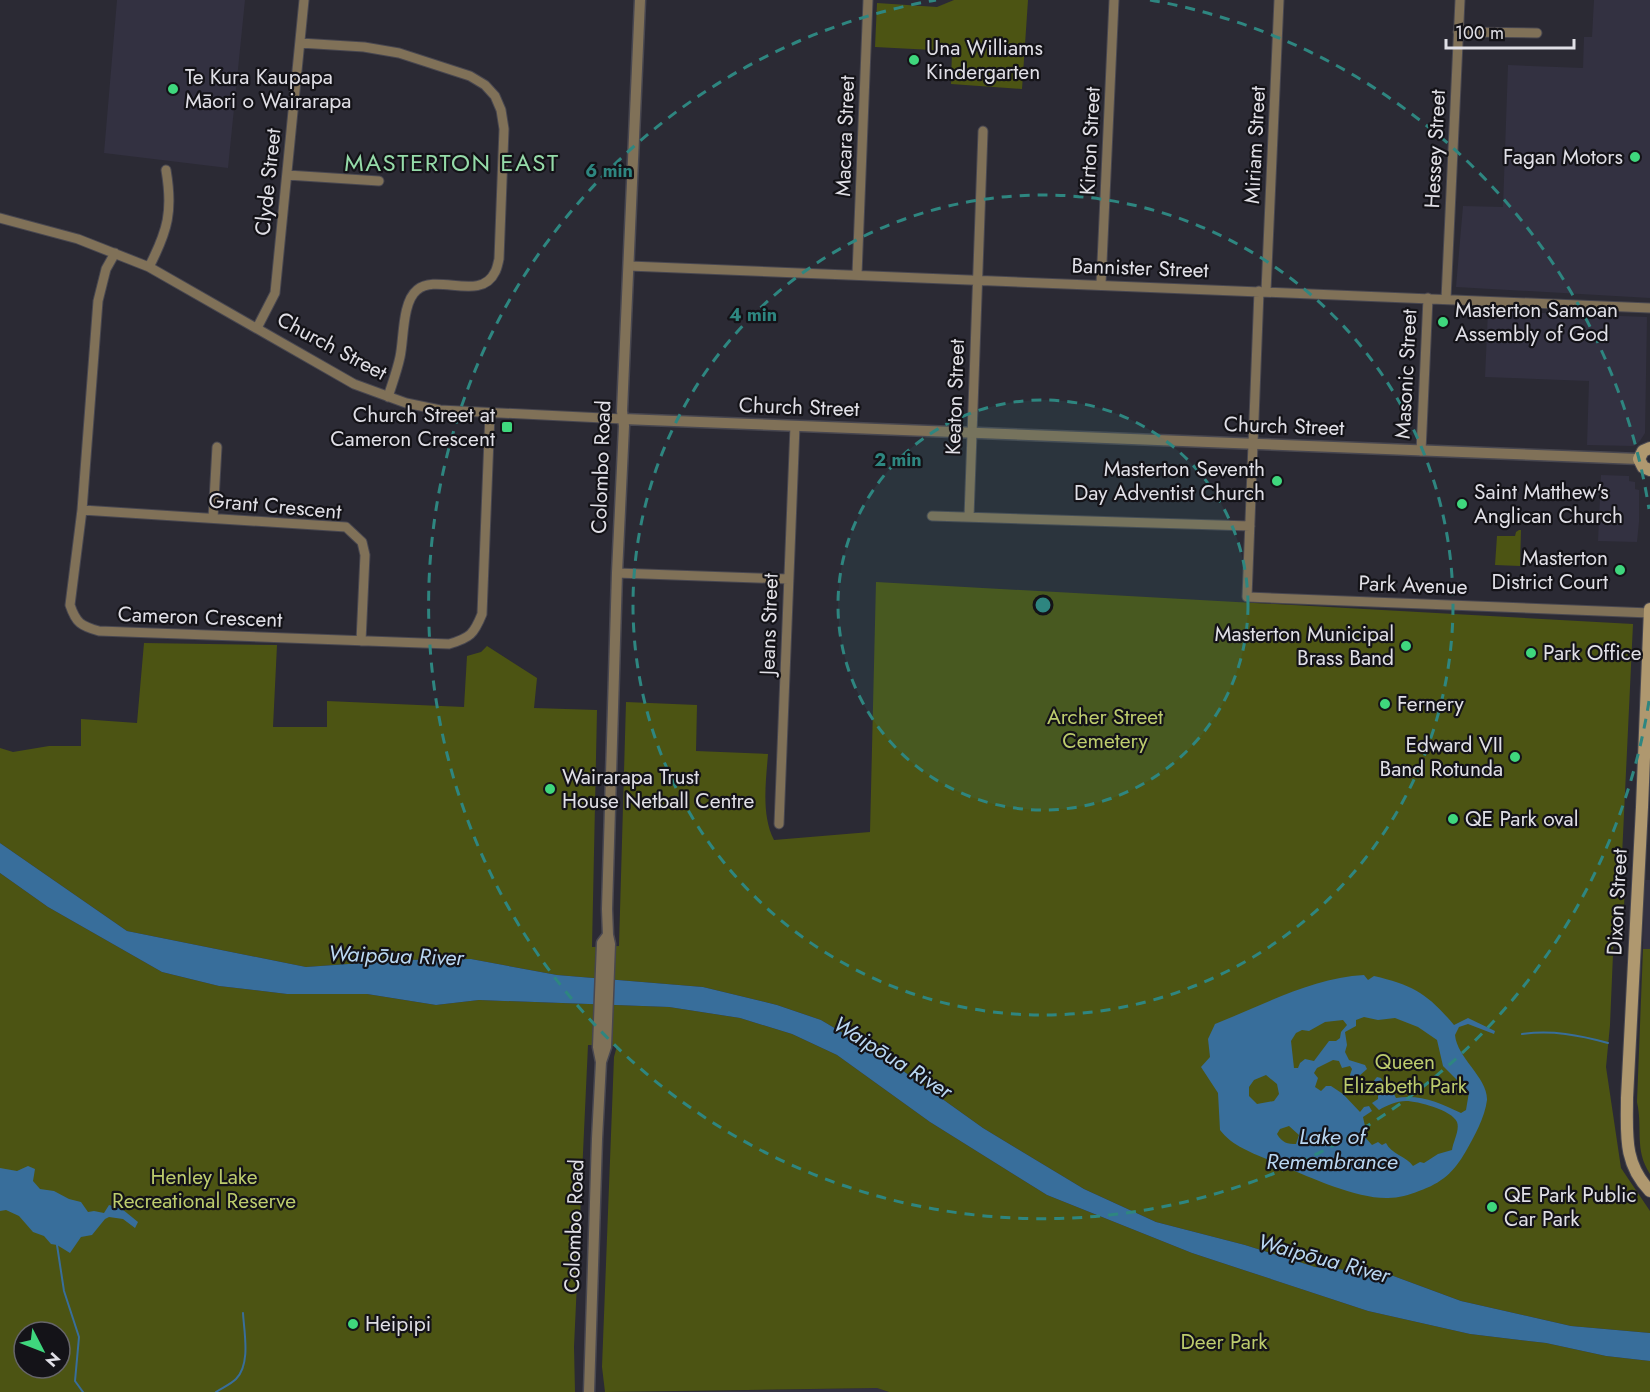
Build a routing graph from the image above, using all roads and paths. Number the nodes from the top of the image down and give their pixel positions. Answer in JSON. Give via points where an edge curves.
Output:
{"nodes":[{"id":1,"x":304,"y":0,"type":"edge"},
{"id":2,"x":640,"y":0,"type":"edge"},
{"id":3,"x":868,"y":0,"type":"edge"},
{"id":4,"x":1114,"y":0,"type":"edge"},
{"id":5,"x":1279,"y":0,"type":"edge"},
{"id":6,"x":1460,"y":0,"type":"edge"},
{"id":7,"x":1458,"y":32,"type":"junction"},
{"id":8,"x":1537,"y":33,"type":"dead end"},
{"id":9,"x":300,"y":43,"type":"junction"},
{"id":10,"x":983,"y":131,"type":"dead end"},
{"id":11,"x":166,"y":170,"type":"dead end"},
{"id":12,"x":286,"y":175,"type":"junction"},
{"id":13,"x":379,"y":182,"type":"dead end"},
{"id":14,"x":0,"y":218,"type":"edge"},
{"id":15,"x":115,"y":254,"type":"junction"},
{"id":16,"x":629,"y":266,"type":"junction"},
{"id":17,"x":149,"y":267,"type":"junction"},
{"id":18,"x":857,"y":274,"type":"junction"},
{"id":19,"x":978,"y":279,"type":"junction"},
{"id":20,"x":1101,"y":284,"type":"junction"},
{"id":21,"x":1262,"y":291,"type":"junction"},
{"id":22,"x":1428,"y":298,"type":"junction"},
{"id":23,"x":1446,"y":299,"type":"junction"},
{"id":24,"x":1650,"y":308,"type":"edge"},
{"id":25,"x":257,"y":328,"type":"junction"},
{"id":26,"x":388,"y":398,"type":"junction"},
{"id":27,"x":490,"y":413,"type":"junction"},
{"id":28,"x":623,"y":419,"type":"junction"},
{"id":29,"x":795,"y":426,"type":"junction"},
{"id":30,"x":971,"y":433,"type":"junction"},
{"id":31,"x":1253,"y":445,"type":"junction"},
{"id":32,"x":217,"y":447,"type":"dead end"},
{"id":33,"x":1650,"y":448,"type":"edge"},
{"id":34,"x":1421,"y":451,"type":"junction"},
{"id":35,"x":1639,"y":459,"type":"junction"},
{"id":36,"x":1650,"y":470,"type":"edge"},
{"id":37,"x":82,"y":510,"type":"junction"},
{"id":38,"x":932,"y":516,"type":"dead end"},
{"id":39,"x":969,"y":517,"type":"junction"},
{"id":40,"x":213,"y":519,"type":"junction"},
{"id":41,"x":1250,"y":526,"type":"junction"},
{"id":42,"x":617,"y":573,"type":"junction"},
{"id":43,"x":788,"y":579,"type":"junction"},
{"id":44,"x":1247,"y":597,"type":"joint"},
{"id":45,"x":1650,"y":609,"type":"edge"},
{"id":46,"x":1650,"y":613,"type":"edge"},
{"id":47,"x":1649,"y":637,"type":"edge"},
{"id":48,"x":361,"y":641,"type":"junction"},
{"id":49,"x":1649,"y":652,"type":"edge"},
{"id":50,"x":779,"y":824,"type":"dead end"},
{"id":51,"x":1643,"y":874,"type":"edge"},
{"id":52,"x":1650,"y":1191,"type":"edge"},
{"id":53,"x":589,"y":1392,"type":"edge"}],
"edges":[{"from":1,"to":9,"type":"street","name":"Clyde Street"},
{"from":2,"to":16,"type":"street","name":"Colombo Road"},
{"from":3,"to":18,"type":"street","name":"Macara Street"},
{"from":4,"to":20,"type":"street","name":"Kirton Street"},
{"from":5,"to":21,"type":"street","name":"Miriam Street"},
{"from":6,"to":7,"type":"street","name":"Hessey Street"},
{"from":7,"to":8,"type":"street"},
{"from":7,"to":23,"type":"street","name":"Hessey Street"},
{"from":9,"to":12,"type":"street","name":"Clyde Street"},
{"from":9,"to":26,"type":"street","via":[[399,53],[470,76],[495,96],[501,110],[504,129],[499,259],[495,273],[487,282],[475,286],[429,285],[418,289],[407,311],[400,358]]},
{"from":10,"to":19,"type":"street","name":"Keaton Street"},
{"from":11,"to":17,"type":"street","via":[[167,227]]},
{"from":12,"to":13,"type":"street"},
{"from":12,"to":25,"type":"street","name":"Clyde Street","via":[[275,293]]},
{"from":14,"to":15,"type":"street","name":"Church Street","via":[[78,239]]},
{"from":15,"to":17,"type":"street","name":"Church Street"},
{"from":15,"to":37,"type":"street","name":"Cameron Crescent","via":[[106,269],[98,301]]},
{"from":16,"to":18,"type":"street","name":"Bannister Street"},
{"from":16,"to":28,"type":"street","name":"Colombo Road"},
{"from":17,"to":25,"type":"street","name":"Church Street"},
{"from":18,"to":19,"type":"street","name":"Bannister Street"},
{"from":19,"to":20,"type":"street","name":"Bannister Street"},
{"from":19,"to":30,"type":"street","name":"Keaton Street"},
{"from":20,"to":21,"type":"street","name":"Bannister Street"},
{"from":21,"to":22,"type":"street","name":"Bannister Street"},
{"from":21,"to":31,"type":"street","name":"Miriam Street"},
{"from":22,"to":23,"type":"street","name":"Bannister Street"},
{"from":22,"to":34,"type":"street","name":"Masonic Street"},
{"from":23,"to":24,"type":"street","name":"Bannister Street"},
{"from":25,"to":26,"type":"street","name":"Church Street","via":[[354,384]]},
{"from":26,"to":27,"type":"street","name":"Church Street","via":[[440,410]]},
{"from":27,"to":28,"type":"street","name":"Church Street"},
{"from":27,"to":48,"type":"street","name":"Cameron Crescent","via":[[482,614],[477,628],[467,639],[449,644]]},
{"from":28,"to":29,"type":"street","name":"Church Street"},
{"from":28,"to":42,"type":"street","name":"Colombo Road"},
{"from":29,"to":30,"type":"street","name":"Church Street"},
{"from":29,"to":43,"type":"street","name":"Jeans Street"},
{"from":30,"to":31,"type":"street","name":"Church Street"},
{"from":30,"to":39,"type":"street","name":"Keaton Street"},
{"from":31,"to":34,"type":"street","name":"Church Street"},
{"from":31,"to":41,"type":"street","name":"Miriam Street"},
{"from":32,"to":40,"type":"street"},
{"from":33,"to":35,"type":"main road"},
{"from":34,"to":35,"type":"street","name":"Church Street"},
{"from":35,"to":36,"type":"main road"},
{"from":37,"to":40,"type":"street","name":"Grant Crescent"},
{"from":37,"to":48,"type":"street","name":"Cameron Crescent","via":[[70,605],[74,617],[84,627],[99,632]]},
{"from":38,"to":39,"type":"street"},
{"from":39,"to":41,"type":"street"},
{"from":40,"to":48,"type":"street","name":"Grant Crescent","via":[[346,527],[362,542],[364,555]]},
{"from":41,"to":44,"type":"street","name":"Miriam Street"},
{"from":42,"to":43,"type":"street"},
{"from":42,"to":53,"type":"street","name":"Colombo Road"},
{"from":43,"to":50,"type":"street","name":"Jeans Street"},
{"from":44,"to":46,"type":"street","name":"Park Avenue"},
{"from":45,"to":46,"type":"main road","name":"Dixon Street"},
{"from":46,"to":47,"type":"main road","name":"Dixon Street"},
{"from":47,"to":49,"type":"main road","name":"Dixon Street"},
{"from":49,"to":51,"type":"main road","name":"Dixon Street"},
{"from":51,"to":52,"type":"main road","name":"Dixon Street","via":[[1627,1142],[1635,1172]]}]}
